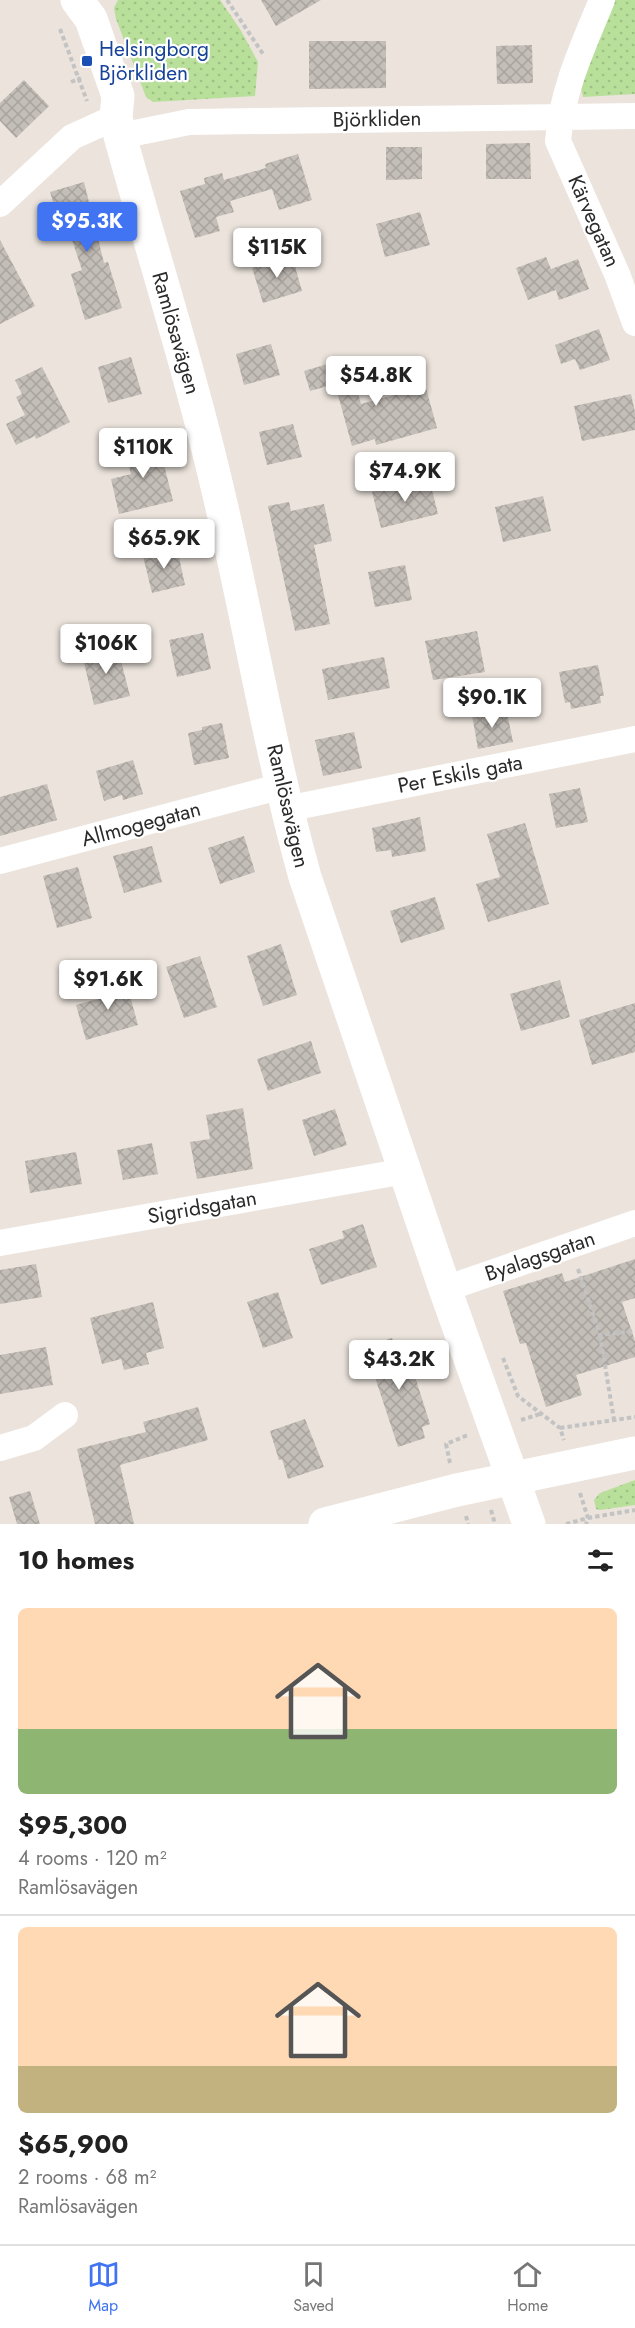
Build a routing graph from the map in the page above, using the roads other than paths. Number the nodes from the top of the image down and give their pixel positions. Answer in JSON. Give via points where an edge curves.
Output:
{"nodes":[{"id":1,"x":70,"y":0,"type":"edge"},
{"id":2,"x":76,"y":0,"type":"edge"},
{"id":3,"x":602,"y":0,"type":"edge"},
{"id":4,"x":635,"y":116,"type":"edge"},
{"id":5,"x":560,"y":118,"type":"junction"},
{"id":6,"x":118,"y":126,"type":"junction"},
{"id":7,"x":0,"y":204,"type":"edge"},
{"id":8,"x":635,"y":323,"type":"edge"},
{"id":9,"x":635,"y":739,"type":"edge"},
{"id":10,"x":284,"y":798,"type":"junction"},
{"id":11,"x":0,"y":861,"type":"edge"},
{"id":12,"x":405,"y":1171,"type":"junction"},
{"id":13,"x":635,"y":1223,"type":"edge"},
{"id":14,"x":0,"y":1243,"type":"edge"},
{"id":15,"x":445,"y":1289,"type":"junction"},
{"id":16,"x":65,"y":1415,"type":"dead end"},
{"id":17,"x":0,"y":1448,"type":"edge"},
{"id":18,"x":635,"y":1453,"type":"edge"},
{"id":19,"x":513,"y":1479,"type":"junction"},
{"id":20,"x":325,"y":1524,"type":"edge"},
{"id":21,"x":529,"y":1524,"type":"edge"}],
"edges":[{"from":1,"to":6,"type":"street","name":"Ramlösavägen","via":[[75,26],[102,102]]},
{"from":2,"to":6,"type":"street","name":"Ramlösavägen","via":[[91,19],[118,96]]},
{"from":3,"to":5,"type":"street","name":"Kärvegatan","via":[[570,78]]},
{"from":4,"to":5,"type":"street","name":"Björkliden"},
{"from":5,"to":6,"type":"street","name":"Björkliden"},
{"from":5,"to":8,"type":"street","name":"Kärvegatan","via":[[558,141]]},
{"from":6,"to":7,"type":"street","name":"Björkliden","via":[[72,137]]},
{"from":6,"to":10,"type":"street","name":"Ramlösavägen","via":[[194,392]]},
{"from":9,"to":10,"type":"street","name":"Per Eskils gata"},
{"from":10,"to":11,"type":"street","name":"Allmogegatan"},
{"from":10,"to":12,"type":"street","name":"Ramlösavägen","via":[[305,877]]},
{"from":12,"to":14,"type":"street","name":"Sigridsgatan"},
{"from":12,"to":15,"type":"street","name":"Ramlösavägen"},
{"from":13,"to":15,"type":"street","name":"Byalagsgatan"},
{"from":15,"to":19,"type":"street","name":"Ramlösavägen"},
{"from":16,"to":17,"type":"street","via":[[34,1438]]},
{"from":18,"to":19,"type":"street"},
{"from":19,"to":20,"type":"street"},
{"from":19,"to":21,"type":"street","name":"Ramlösavägen"}]}
